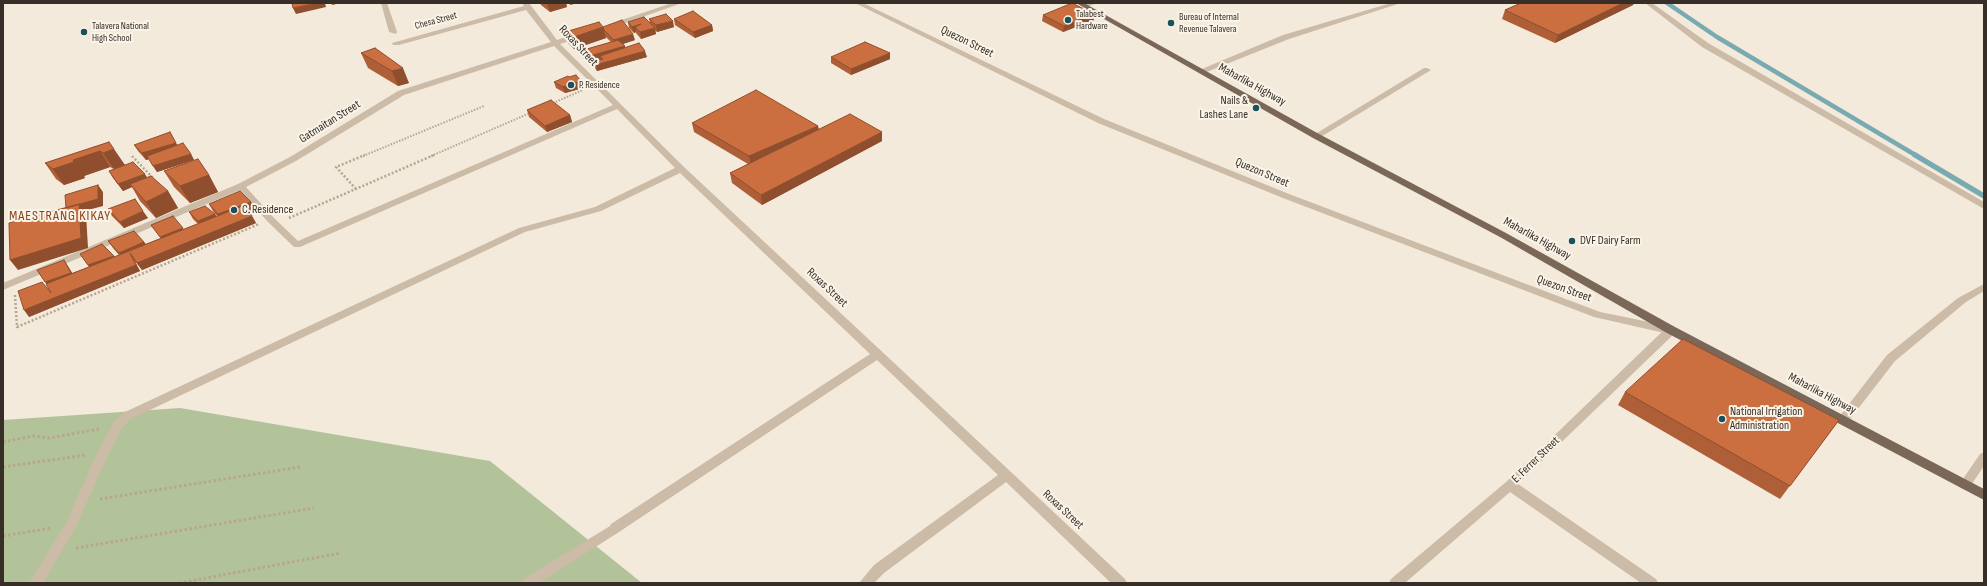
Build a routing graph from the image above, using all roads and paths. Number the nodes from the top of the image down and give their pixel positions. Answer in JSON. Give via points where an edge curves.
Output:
{"nodes":[{"id":1,"x":384,"y":3,"type":"edge"},
{"id":2,"x":679,"y":3,"type":"edge"},
{"id":3,"x":858,"y":3,"type":"edge"},
{"id":4,"x":1398,"y":3,"type":"edge"},
{"id":5,"x":1648,"y":3,"type":"edge"},
{"id":6,"x":1086,"y":4,"type":"edge"},
{"id":7,"x":527,"y":5,"type":"edge"},
{"id":8,"x":393,"y":32,"type":"dead end"},
{"id":9,"x":396,"y":43,"type":"dead end"},
{"id":10,"x":555,"y":43,"type":"junction"},
{"id":11,"x":1427,"y":70,"type":"dead end"},
{"id":12,"x":1201,"y":71,"type":"junction"},
{"id":13,"x":596,"y":84,"type":"junction"},
{"id":14,"x":549,"y":105,"type":"edge"},
{"id":15,"x":484,"y":106,"type":"dead end"},
{"id":16,"x":618,"y":106,"type":"junction"},
{"id":17,"x":535,"y":111,"type":"edge"},
{"id":18,"x":1316,"y":136,"type":"junction"},
{"id":19,"x":132,"y":156,"type":"dead end"},
{"id":20,"x":681,"y":169,"type":"junction"},
{"id":21,"x":158,"y":183,"type":"edge"},
{"id":22,"x":241,"y":186,"type":"junction"},
{"id":23,"x":356,"y":189,"type":"junction"},
{"id":24,"x":1984,"y":206,"type":"edge"},
{"id":25,"x":273,"y":222,"type":"junction"},
{"id":26,"x":14,"y":283,"type":"junction"},
{"id":27,"x":3,"y":287,"type":"edge"},
{"id":28,"x":1984,"y":288,"type":"edge"},
{"id":29,"x":1670,"y":330,"type":"junction"},
{"id":30,"x":878,"y":354,"type":"junction"},
{"id":31,"x":1843,"y":420,"type":"junction"},
{"id":32,"x":118,"y":426,"type":"junction"},
{"id":33,"x":3,"y":442,"type":"edge"},
{"id":34,"x":103,"y":452,"type":"junction"},
{"id":35,"x":1984,"y":457,"type":"edge"},
{"id":36,"x":3,"y":467,"type":"edge"},
{"id":37,"x":300,"y":468,"type":"dead end"},
{"id":38,"x":1007,"y":475,"type":"junction"},
{"id":39,"x":1510,"y":485,"type":"junction"},
{"id":40,"x":1965,"y":485,"type":"junction"},
{"id":41,"x":1984,"y":495,"type":"edge"},
{"id":42,"x":82,"y":502,"type":"junction"},
{"id":43,"x":314,"y":508,"type":"dead end"},
{"id":44,"x":71,"y":525,"type":"junction"},
{"id":45,"x":3,"y":536,"type":"edge"},
{"id":46,"x":54,"y":552,"type":"junction"},
{"id":47,"x":341,"y":553,"type":"dead end"},
{"id":48,"x":36,"y":583,"type":"edge"},
{"id":49,"x":179,"y":583,"type":"edge"},
{"id":50,"x":528,"y":583,"type":"edge"},
{"id":51,"x":866,"y":583,"type":"edge"},
{"id":52,"x":1120,"y":583,"type":"edge"},
{"id":53,"x":1396,"y":583,"type":"edge"},
{"id":54,"x":1651,"y":583,"type":"edge"}],
"edges":[{"from":1,"to":8,"type":"street"},
{"from":2,"to":10,"type":"street","name":"Gatmaitan Street"},
{"from":3,"to":29,"type":"street","name":"Quezon Street","via":[[1101,121],[1286,196],[1598,315]]},
{"from":4,"to":12,"type":"street","via":[[1286,37]]},
{"from":5,"to":24,"type":"street","via":[[1705,45]]},
{"from":6,"to":12,"type":"main road","name":"Maharlika Highway"},
{"from":7,"to":9,"type":"street","name":"Chesa Street"},
{"from":7,"to":10,"type":"street","name":"Roxas Street"},
{"from":10,"to":13,"type":"street","name":"Roxas Street"},
{"from":10,"to":22,"type":"street","name":"Gatmaitan Street","via":[[401,93],[293,159]]},
{"from":11,"to":18,"type":"street"},
{"from":12,"to":18,"type":"main road","name":"Maharlika Highway"},
{"from":13,"to":14,"type":"path"},
{"from":13,"to":16,"type":"street","name":"Roxas Street"},
{"from":15,"to":23,"type":"path","via":[[336,167]]},
{"from":16,"to":20,"type":"street","name":"Roxas Street"},
{"from":16,"to":25,"type":"street","via":[[297,245]]},
{"from":17,"to":23,"type":"path"},
{"from":18,"to":29,"type":"main road","name":"Maharlika Highway","via":[[1503,235]]},
{"from":19,"to":21,"type":"path"},
{"from":20,"to":30,"type":"street","name":"Roxas Street"},
{"from":20,"to":32,"type":"street","via":[[598,209],[522,230],[129,416]]},
{"from":22,"to":25,"type":"street"},
{"from":22,"to":26,"type":"street","name":"Gatmaitan Street"},
{"from":23,"to":25,"type":"path"},
{"from":25,"to":26,"type":"path","via":[[17,327]]},
{"from":26,"to":27,"type":"street","name":"Gatmaitan Street"},
{"from":28,"to":31,"type":"street","via":[[1962,300],[1891,358]]},
{"from":29,"to":31,"type":"main road","name":"Maharlika Highway"},
{"from":29,"to":39,"type":"street","name":"E. Ferrer Street"},
{"from":30,"to":38,"type":"street","name":"Roxas Street"},
{"from":30,"to":50,"type":"street"},
{"from":31,"to":40,"type":"main road","name":"Maharlika Highway"},
{"from":32,"to":33,"type":"path","via":[[50,438],[34,436]]},
{"from":32,"to":34,"type":"street"},
{"from":34,"to":36,"type":"path"},
{"from":34,"to":42,"type":"street"},
{"from":35,"to":40,"type":"street"},
{"from":37,"to":42,"type":"path"},
{"from":38,"to":51,"type":"street","via":[[879,570]]},
{"from":38,"to":52,"type":"street","name":"Roxas Street"},
{"from":39,"to":53,"type":"street","name":"E. Ferrer Street"},
{"from":39,"to":54,"type":"street"},
{"from":40,"to":41,"type":"main road","name":"Maharlika Highway"},
{"from":42,"to":44,"type":"street"},
{"from":43,"to":46,"type":"path"},
{"from":44,"to":45,"type":"path"},
{"from":44,"to":46,"type":"street"},
{"from":46,"to":48,"type":"street"},
{"from":47,"to":49,"type":"path"}]}
